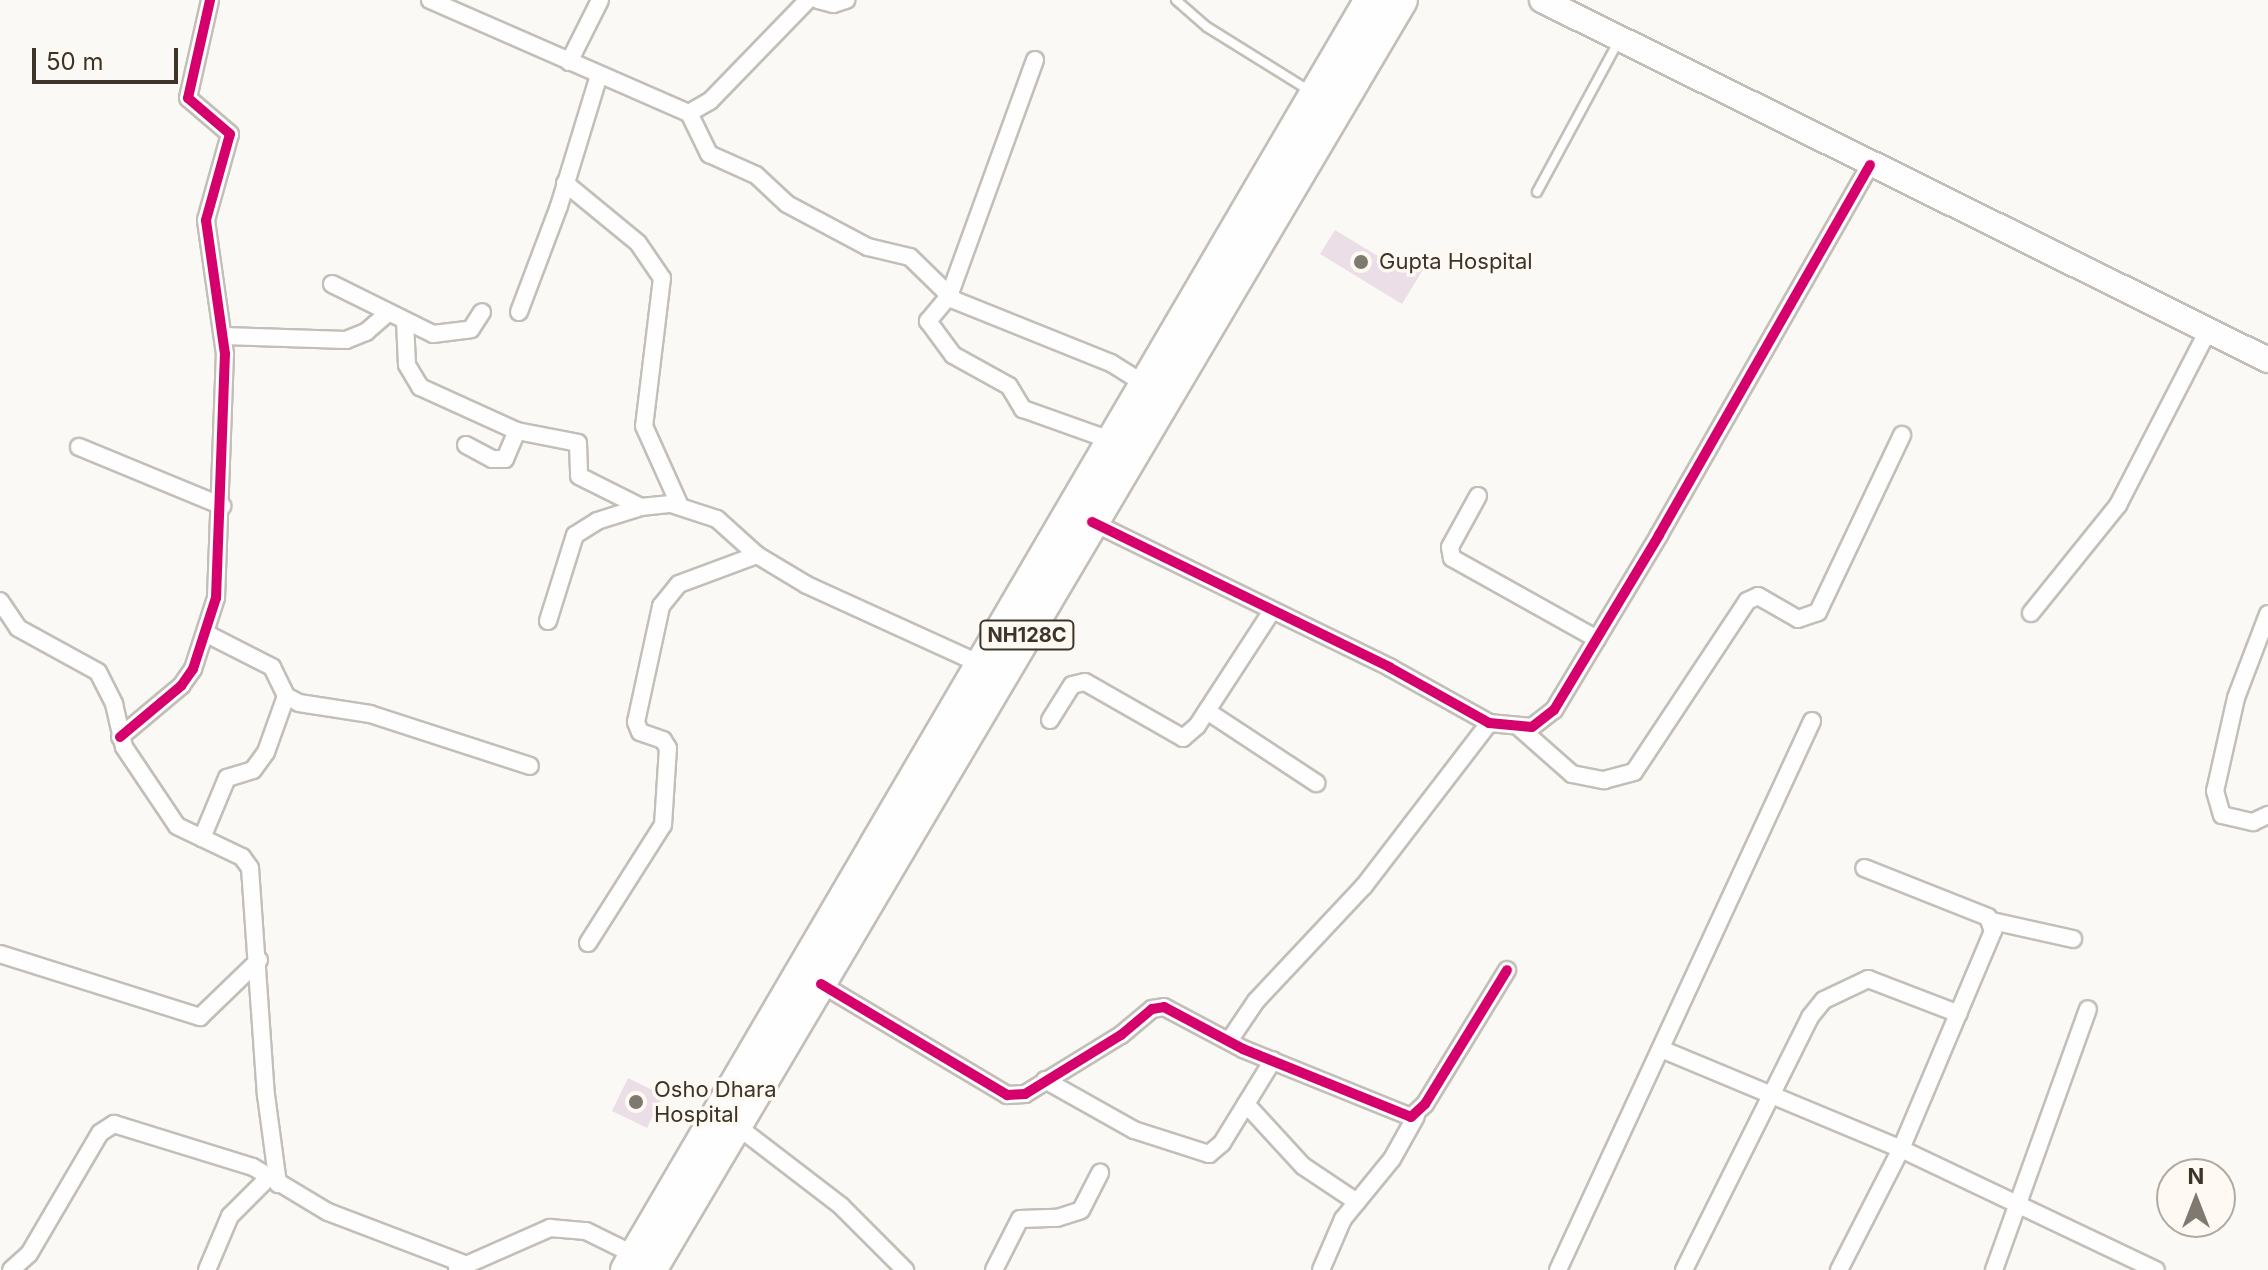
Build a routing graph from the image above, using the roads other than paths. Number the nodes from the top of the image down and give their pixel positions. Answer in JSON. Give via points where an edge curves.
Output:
{"nodes":[{"id":1,"x":210,"y":0,"type":"edge"},
{"id":2,"x":430,"y":0,"type":"edge"},
{"id":3,"x":600,"y":0,"type":"edge"},
{"id":4,"x":808,"y":0,"type":"edge"},
{"id":5,"x":818,"y":0,"type":"edge"},
{"id":6,"x":846,"y":0,"type":"edge"},
{"id":7,"x":1176,"y":0,"type":"edge"},
{"id":8,"x":1370,"y":0,"type":"edge"},
{"id":9,"x":1402,"y":0,"type":"edge"},
{"id":10,"x":1542,"y":0,"type":"edge"},
{"id":11,"x":1618,"y":42,"type":"junction"},
{"id":12,"x":1035,"y":60,"type":"dead end"},
{"id":13,"x":569,"y":62,"type":"junction"},
{"id":14,"x":599,"y":75,"type":"junction"},
{"id":15,"x":1316,"y":94,"type":"junction"},
{"id":16,"x":689,"y":113,"type":"junction"},
{"id":17,"x":1870,"y":165,"type":"junction"},
{"id":18,"x":565,"y":183,"type":"junction"},
{"id":19,"x":1537,"y":192,"type":"dead end"},
{"id":20,"x":332,"y":284,"type":"dead end"},
{"id":21,"x":949,"y":296,"type":"junction"},
{"id":22,"x":482,"y":312,"type":"dead end"},
{"id":23,"x":519,"y":312,"type":"dead end"},
{"id":24,"x":388,"y":313,"type":"junction"},
{"id":25,"x":405,"y":321,"type":"junction"},
{"id":26,"x":2208,"y":331,"type":"junction"},
{"id":27,"x":224,"y":336,"type":"junction"},
{"id":28,"x":2268,"y":360,"type":"edge"},
{"id":29,"x":1145,"y":384,"type":"junction"},
{"id":30,"x":517,"y":431,"type":"junction"},
{"id":31,"x":1902,"y":435,"type":"dead end"},
{"id":32,"x":1113,"y":441,"type":"junction"},
{"id":33,"x":466,"y":445,"type":"dead end"},
{"id":34,"x":79,"y":447,"type":"dead end"},
{"id":35,"x":1478,"y":496,"type":"dead end"},
{"id":36,"x":222,"y":506,"type":"junction"},
{"id":37,"x":680,"y":506,"type":"junction"},
{"id":38,"x":641,"y":507,"type":"junction"},
{"id":39,"x":1092,"y":522,"type":"junction"},
{"id":40,"x":757,"y":555,"type":"junction"},
{"id":41,"x":0,"y":601,"type":"edge"},
{"id":42,"x":1272,"y":611,"type":"junction"},
{"id":43,"x":2031,"y":613,"type":"dead end"},
{"id":44,"x":2268,"y":614,"type":"edge"},
{"id":45,"x":548,"y":621,"type":"dead end"},
{"id":46,"x":207,"y":634,"type":"junction"},
{"id":47,"x":1597,"y":639,"type":"junction"},
{"id":48,"x":980,"y":664,"type":"junction"},
{"id":49,"x":286,"y":696,"type":"junction"},
{"id":50,"x":1207,"y":711,"type":"junction"},
{"id":51,"x":1050,"y":720,"type":"dead end"},
{"id":52,"x":1812,"y":721,"type":"dead end"},
{"id":53,"x":1489,"y":723,"type":"junction"},
{"id":54,"x":1521,"y":729,"type":"junction"},
{"id":55,"x":120,"y":737,"type":"junction"},
{"id":56,"x":530,"y":766,"type":"dead end"},
{"id":57,"x":1316,"y":783,"type":"dead end"},
{"id":58,"x":2268,"y":815,"type":"edge"},
{"id":59,"x":202,"y":838,"type":"junction"},
{"id":60,"x":1864,"y":868,"type":"dead end"},
{"id":61,"x":1992,"y":921,"type":"junction"},
{"id":62,"x":2073,"y":939,"type":"dead end"},
{"id":63,"x":588,"y":943,"type":"dead end"},
{"id":64,"x":0,"y":954,"type":"edge"},
{"id":65,"x":259,"y":960,"type":"junction"},
{"id":66,"x":1507,"y":970,"type":"dead end"},
{"id":67,"x":821,"y":984,"type":"junction"},
{"id":68,"x":2088,"y":1009,"type":"dead end"},
{"id":69,"x":1959,"y":1014,"type":"junction"},
{"id":70,"x":1229,"y":1041,"type":"junction"},
{"id":71,"x":1661,"y":1049,"type":"junction"},
{"id":72,"x":1273,"y":1060,"type":"junction"},
{"id":73,"x":1045,"y":1080,"type":"junction"},
{"id":74,"x":1774,"y":1092,"type":"junction"},
{"id":75,"x":1246,"y":1104,"type":"junction"},
{"id":76,"x":1416,"y":1116,"type":"junction"},
{"id":77,"x":728,"y":1120,"type":"junction"},
{"id":78,"x":1901,"y":1149,"type":"junction"},
{"id":79,"x":1100,"y":1173,"type":"dead end"},
{"id":80,"x":273,"y":1181,"type":"junction"},
{"id":81,"x":1357,"y":1202,"type":"junction"},
{"id":82,"x":2019,"y":1203,"type":"junction"},
{"id":83,"x":2123,"y":1263,"type":"edge"},
{"id":84,"x":637,"y":1265,"type":"edge"},
{"id":85,"x":460,"y":1267,"type":"edge"},
{"id":86,"x":11,"y":1270,"type":"edge"},
{"id":87,"x":207,"y":1270,"type":"edge"},
{"id":88,"x":905,"y":1270,"type":"edge"},
{"id":89,"x":994,"y":1270,"type":"edge"},
{"id":90,"x":1321,"y":1270,"type":"edge"},
{"id":91,"x":1558,"y":1270,"type":"edge"},
{"id":92,"x":1684,"y":1270,"type":"edge"},
{"id":93,"x":1839,"y":1270,"type":"edge"},
{"id":94,"x":1994,"y":1270,"type":"edge"},
{"id":95,"x":2156,"y":1270,"type":"edge"}],
"edges":[{"from":1,"to":27,"type":"street","via":[[188,98],[230,134],[206,220]]},
{"from":2,"to":13,"type":"street"},
{"from":3,"to":13,"type":"street"},
{"from":4,"to":16,"type":"street","via":[[710,101]]},
{"from":5,"to":6,"type":"street"},
{"from":7,"to":15,"type":"lane","via":[[1207,27]]},
{"from":8,"to":15,"type":"highway","number":"NH128C"},
{"from":9,"to":39,"type":"highway","number":"NH128C"},
{"from":10,"to":11,"type":"street"},
{"from":11,"to":17,"type":"street"},
{"from":11,"to":19,"type":"lane"},
{"from":12,"to":21,"type":"street"},
{"from":13,"to":14,"type":"street"},
{"from":14,"to":16,"type":"street"},
{"from":14,"to":18,"type":"street"},
{"from":15,"to":29,"type":"highway","number":"NH128C"},
{"from":16,"to":21,"type":"street","via":[[709,154],[756,175],[787,204],[868,247],[910,257]]},
{"from":17,"to":26,"type":"street"},
{"from":17,"to":47,"type":"street","via":[[1766,355]]},
{"from":18,"to":23,"type":"street"},
{"from":18,"to":37,"type":"street","via":[[638,243],[662,278],[644,426]]},
{"from":20,"to":24,"type":"street"},
{"from":21,"to":29,"type":"street","via":[[1111,363]]},
{"from":21,"to":32,"type":"street","via":[[928,321],[953,355],[1009,386],[1023,409]]},
{"from":22,"to":25,"type":"street","via":[[471,329],[461,333],[433,334]]},
{"from":24,"to":25,"type":"street"},
{"from":24,"to":27,"type":"street","via":[[366,332],[346,340]]},
{"from":25,"to":30,"type":"street","via":[[407,365],[420,387]]},
{"from":26,"to":28,"type":"street"},
{"from":26,"to":43,"type":"street","via":[[2118,505]]},
{"from":27,"to":36,"type":"street"},
{"from":29,"to":32,"type":"highway","number":"NH128C"},
{"from":30,"to":33,"type":"street","via":[[505,459],[492,459]]},
{"from":30,"to":38,"type":"street","via":[[578,443],[579,476]]},
{"from":31,"to":54,"type":"street","via":[[1818,612],[1798,619],[1753,596],[1634,772],[1604,780],[1572,774]]},
{"from":32,"to":48,"type":"highway","number":"NH128C"},
{"from":34,"to":36,"type":"street"},
{"from":35,"to":47,"type":"street","via":[[1450,547],[1452,558]]},
{"from":36,"to":46,"type":"street","via":[[216,598]]},
{"from":37,"to":38,"type":"street"},
{"from":37,"to":40,"type":"street","via":[[717,519]]},
{"from":38,"to":45,"type":"street","via":[[597,521],[575,535]]},
{"from":39,"to":42,"type":"street"},
{"from":39,"to":67,"type":"highway","number":"NH128C"},
{"from":40,"to":48,"type":"street","via":[[842,603]]},
{"from":40,"to":63,"type":"street","via":[[679,584],[661,606],[636,722],[640,732],[666,743],[663,825]]},
{"from":41,"to":55,"type":"street","via":[[18,628],[98,672],[114,704]]},
{"from":42,"to":50,"type":"street"},
{"from":42,"to":53,"type":"street"},
{"from":44,"to":58,"type":"street","via":[[2236,698],[2215,791],[2222,815],[2253,822]]},
{"from":46,"to":49,"type":"street","via":[[272,667]]},
{"from":46,"to":55,"type":"street","via":[[203,652],[181,686]]},
{"from":47,"to":54,"type":"street","via":[[1554,710]]},
{"from":48,"to":77,"type":"highway","number":"NH128C"},
{"from":49,"to":56,"type":"street","via":[[310,706],[370,714]]},
{"from":49,"to":59,"type":"street","via":[[266,752],[253,770],[227,778]]},
{"from":50,"to":51,"type":"street","via":[[1188,735],[1177,737],[1085,682],[1072,685]]},
{"from":50,"to":57,"type":"street"},
{"from":52,"to":71,"type":"street"},
{"from":53,"to":54,"type":"street"},
{"from":53,"to":70,"type":"street","via":[[1364,886],[1256,1001]]},
{"from":55,"to":59,"type":"street","via":[[169,816]]},
{"from":59,"to":65,"type":"street","via":[[242,857],[250,868]]},
{"from":60,"to":61,"type":"street"},
{"from":61,"to":62,"type":"street"},
{"from":61,"to":69,"type":"street","via":[[1992,940]]},
{"from":64,"to":65,"type":"street","via":[[200,1017]]},
{"from":65,"to":80,"type":"street"},
{"from":66,"to":76,"type":"street"},
{"from":67,"to":73,"type":"street","via":[[999,1092],[1025,1094]]},
{"from":67,"to":77,"type":"highway","number":"NH128C"},
{"from":68,"to":82,"type":"street"},
{"from":69,"to":74,"type":"street","via":[[1878,982],[1855,981],[1824,1000],[1810,1017]]},
{"from":69,"to":78,"type":"street"},
{"from":70,"to":72,"type":"street"},
{"from":70,"to":73,"type":"street","via":[[1172,1009],[1156,1007]]},
{"from":71,"to":74,"type":"street"},
{"from":71,"to":91,"type":"street"},
{"from":72,"to":75,"type":"street"},
{"from":72,"to":76,"type":"street"},
{"from":73,"to":75,"type":"street","via":[[1134,1130],[1198,1155],[1216,1149]]},
{"from":74,"to":78,"type":"street"},
{"from":74,"to":92,"type":"street"},
{"from":75,"to":81,"type":"street","via":[[1303,1166]]},
{"from":76,"to":81,"type":"street","via":[[1392,1159]]},
{"from":77,"to":84,"type":"highway","number":"NH128C"},
{"from":77,"to":88,"type":"street","via":[[841,1206]]},
{"from":78,"to":82,"type":"street"},
{"from":78,"to":93,"type":"street"},
{"from":79,"to":89,"type":"street","via":[[1081,1210],[1020,1219]]},
{"from":80,"to":85,"type":"street","via":[[328,1212]]},
{"from":80,"to":86,"type":"street","via":[[241,1162],[127,1125],[106,1126],[29,1254]]},
{"from":80,"to":87,"type":"street","via":[[230,1216]]},
{"from":81,"to":90,"type":"street","via":[[1343,1219]]},
{"from":82,"to":83,"type":"street"},
{"from":82,"to":94,"type":"street"},
{"from":83,"to":95,"type":"street"},
{"from":84,"to":85,"type":"street","via":[[586,1231],[550,1228]]}]}
